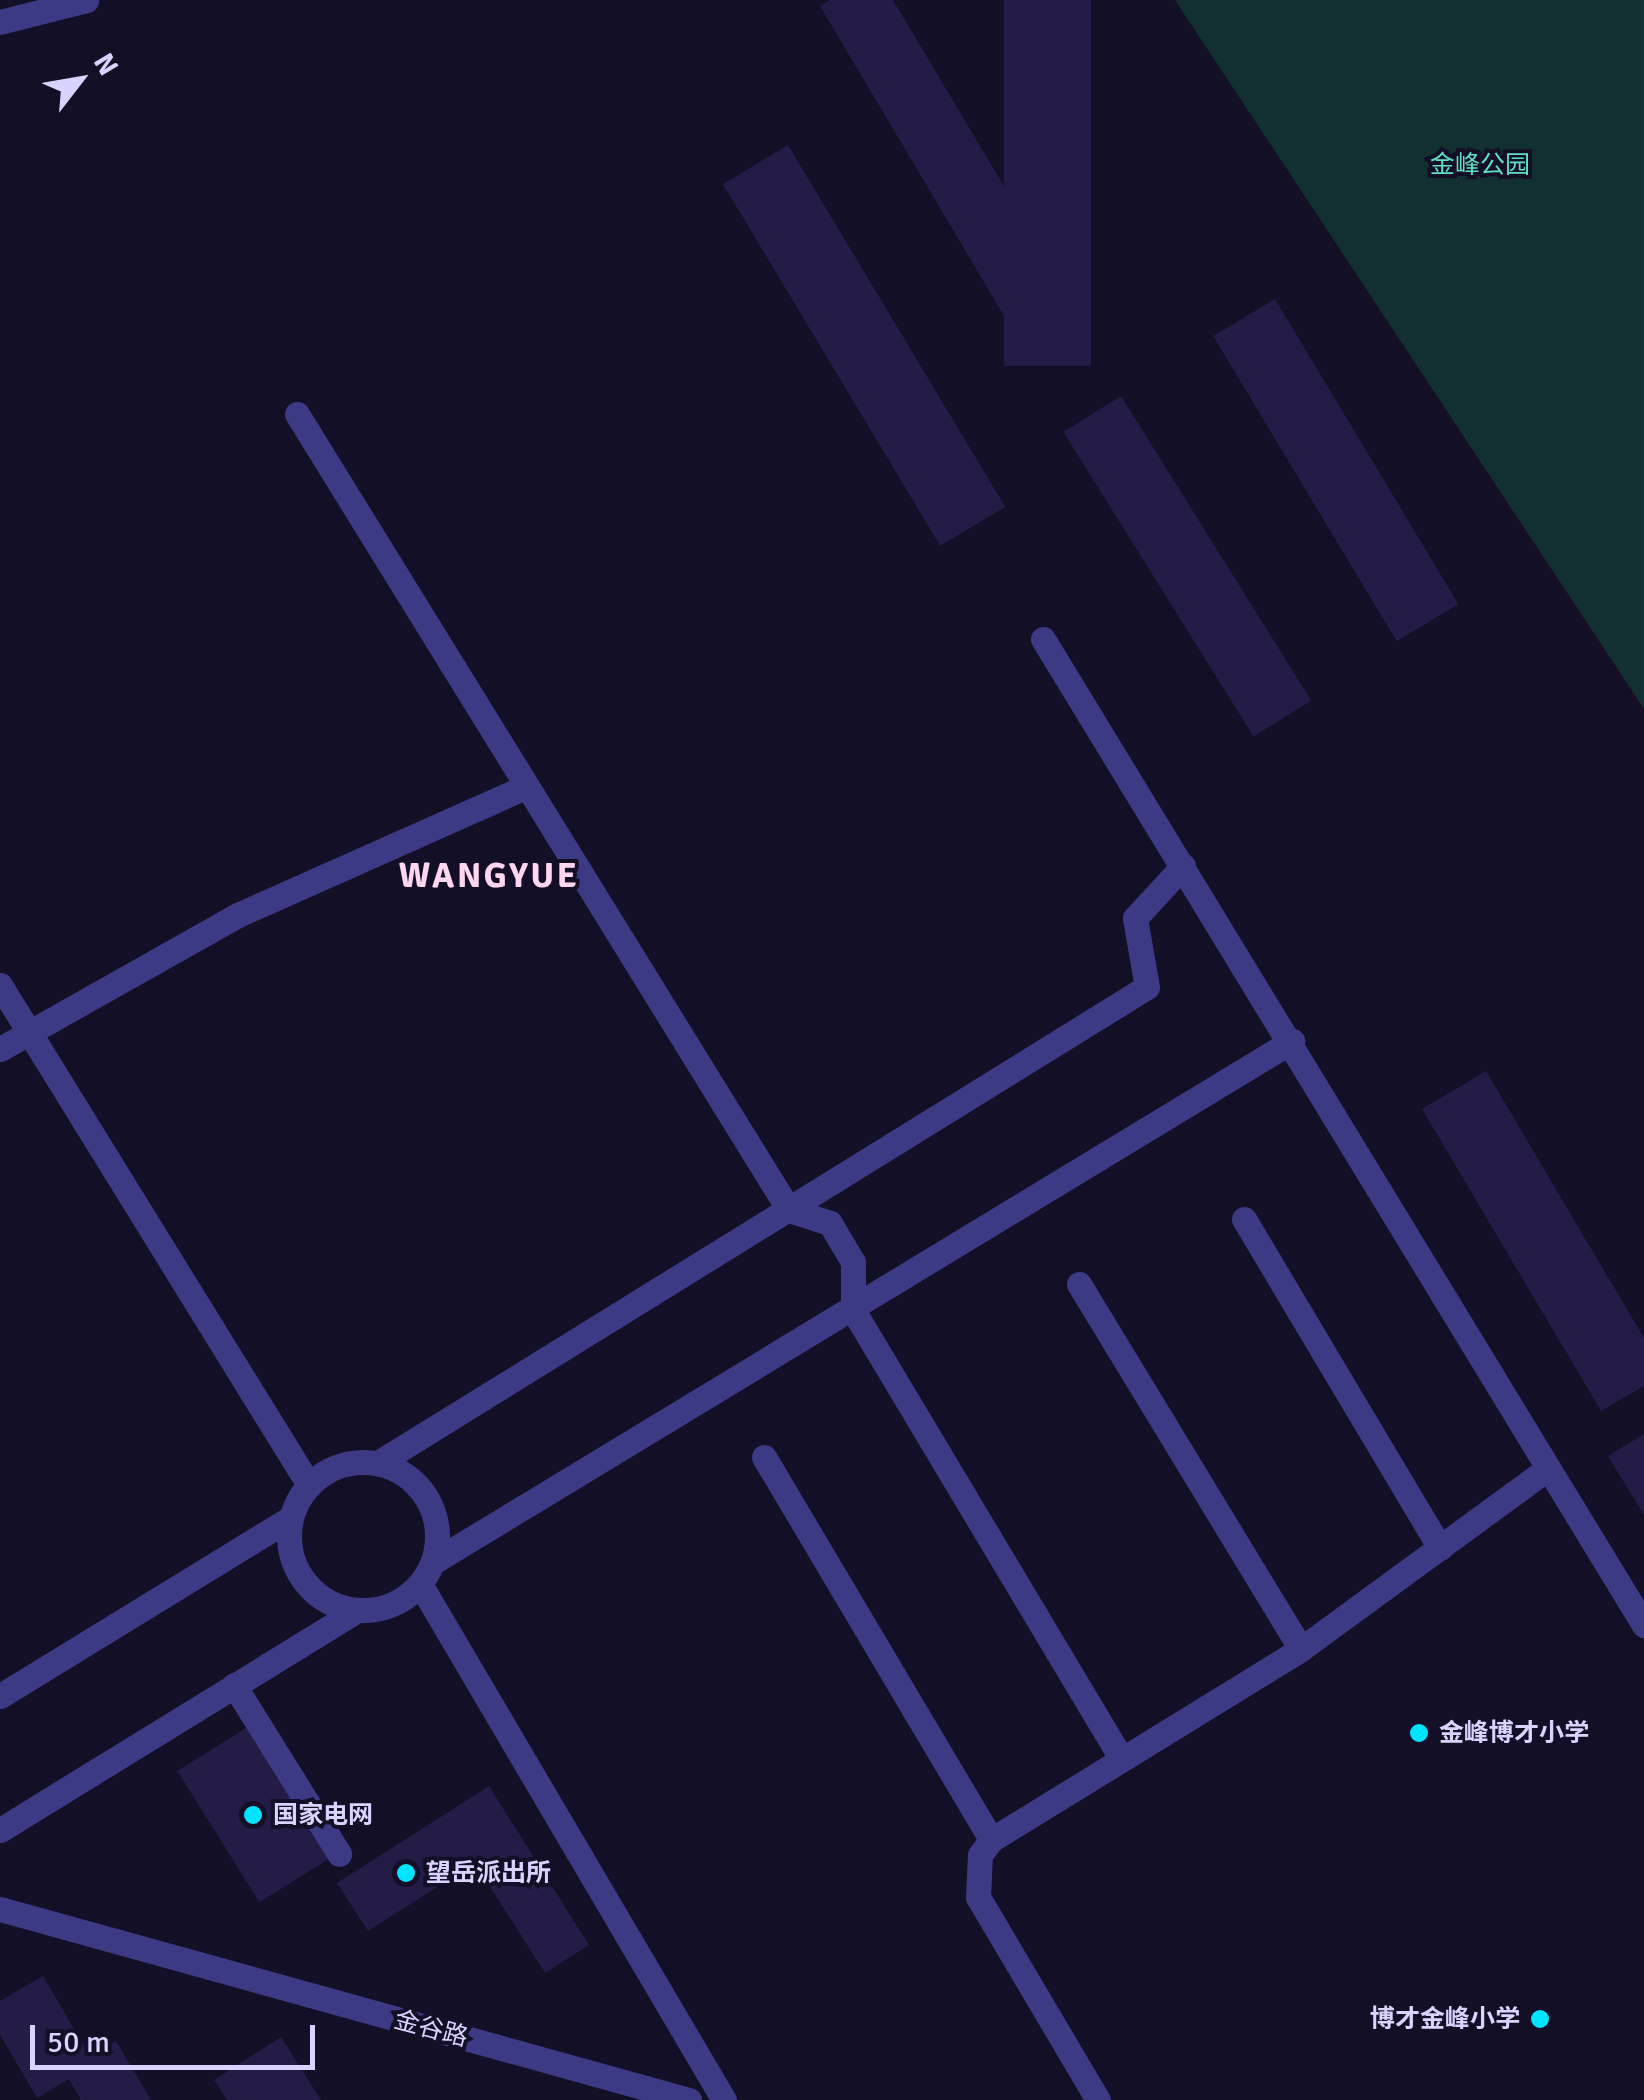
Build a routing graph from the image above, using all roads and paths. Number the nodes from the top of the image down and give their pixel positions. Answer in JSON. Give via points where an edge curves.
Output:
{"nodes":[{"id":1,"x":86,"y":0,"type":"edge"},
{"id":2,"x":0,"y":22,"type":"edge"},
{"id":3,"x":298,"y":414,"type":"dead end"},
{"id":4,"x":1043,"y":639,"type":"dead end"},
{"id":5,"x":525,"y":787,"type":"junction"},
{"id":6,"x":1183,"y":866,"type":"junction"},
{"id":7,"x":0,"y":985,"type":"edge"},
{"id":8,"x":28,"y":1032,"type":"junction"},
{"id":9,"x":1292,"y":1042,"type":"junction"},
{"id":10,"x":0,"y":1050,"type":"edge"},
{"id":11,"x":789,"y":1210,"type":"junction"},
{"id":12,"x":1244,"y":1219,"type":"dead end"},
{"id":13,"x":1079,"y":1284,"type":"dead end"},
{"id":14,"x":853,"y":1310,"type":"junction"},
{"id":15,"x":764,"y":1458,"type":"dead end"},
{"id":16,"x":378,"y":1463,"type":"junction"},
{"id":17,"x":1548,"y":1468,"type":"junction"},
{"id":18,"x":309,"y":1485,"type":"junction"},
{"id":19,"x":291,"y":1518,"type":"junction"},
{"id":20,"x":1440,"y":1548,"type":"junction"},
{"id":21,"x":426,"y":1573,"type":"junction"},
{"id":22,"x":357,"y":1610,"type":"junction"},
{"id":23,"x":1644,"y":1625,"type":"edge"},
{"id":24,"x":1302,"y":1649,"type":"junction"},
{"id":25,"x":234,"y":1685,"type":"junction"},
{"id":26,"x":0,"y":1696,"type":"edge"},
{"id":27,"x":1121,"y":1758,"type":"junction"},
{"id":28,"x":0,"y":1830,"type":"edge"},
{"id":29,"x":992,"y":1840,"type":"junction"},
{"id":30,"x":340,"y":1854,"type":"dead end"},
{"id":31,"x":0,"y":1909,"type":"edge"},
{"id":32,"x":688,"y":2100,"type":"edge"},
{"id":33,"x":724,"y":2100,"type":"edge"},
{"id":34,"x":1098,"y":2100,"type":"edge"}],
"edges":[{"from":1,"to":2,"type":"street"},
{"from":3,"to":5,"type":"street"},
{"from":4,"to":6,"type":"street"},
{"from":5,"to":8,"type":"street","via":[[240,914]]},
{"from":5,"to":11,"type":"street"},
{"from":6,"to":9,"type":"street"},
{"from":6,"to":11,"type":"street","via":[[1135,918],[1147,987]]},
{"from":7,"to":8,"type":"street"},
{"from":8,"to":10,"type":"street"},
{"from":8,"to":18,"type":"street"},
{"from":9,"to":14,"type":"street"},
{"from":9,"to":17,"type":"street"},
{"from":11,"to":14,"type":"street","via":[[830,1223],[853,1262]]},
{"from":11,"to":16,"type":"street"},
{"from":12,"to":20,"type":"street"},
{"from":13,"to":24,"type":"street"},
{"from":14,"to":21,"type":"street"},
{"from":14,"to":27,"type":"street"},
{"from":15,"to":29,"type":"street"},
{"from":16,"to":18,"type":"street","via":[[340,1465]]},
{"from":16,"to":21,"type":"street","via":[[406,1475],[428,1499],[437,1530]]},
{"from":17,"to":20,"type":"street"},
{"from":17,"to":23,"type":"street"},
{"from":18,"to":19,"type":"street"},
{"from":19,"to":22,"type":"street","via":[[290,1550],[303,1579],[327,1600]]},
{"from":19,"to":26,"type":"street"},
{"from":20,"to":24,"type":"street"},
{"from":21,"to":22,"type":"street","via":[[392,1605]]},
{"from":21,"to":33,"type":"street"},
{"from":22,"to":25,"type":"street"},
{"from":24,"to":27,"type":"street"},
{"from":25,"to":28,"type":"street"},
{"from":25,"to":30,"type":"street"},
{"from":27,"to":29,"type":"street"},
{"from":29,"to":34,"type":"street","via":[[975,1869],[978,1897]]},
{"from":31,"to":32,"type":"street","name":"金谷路"}]}
